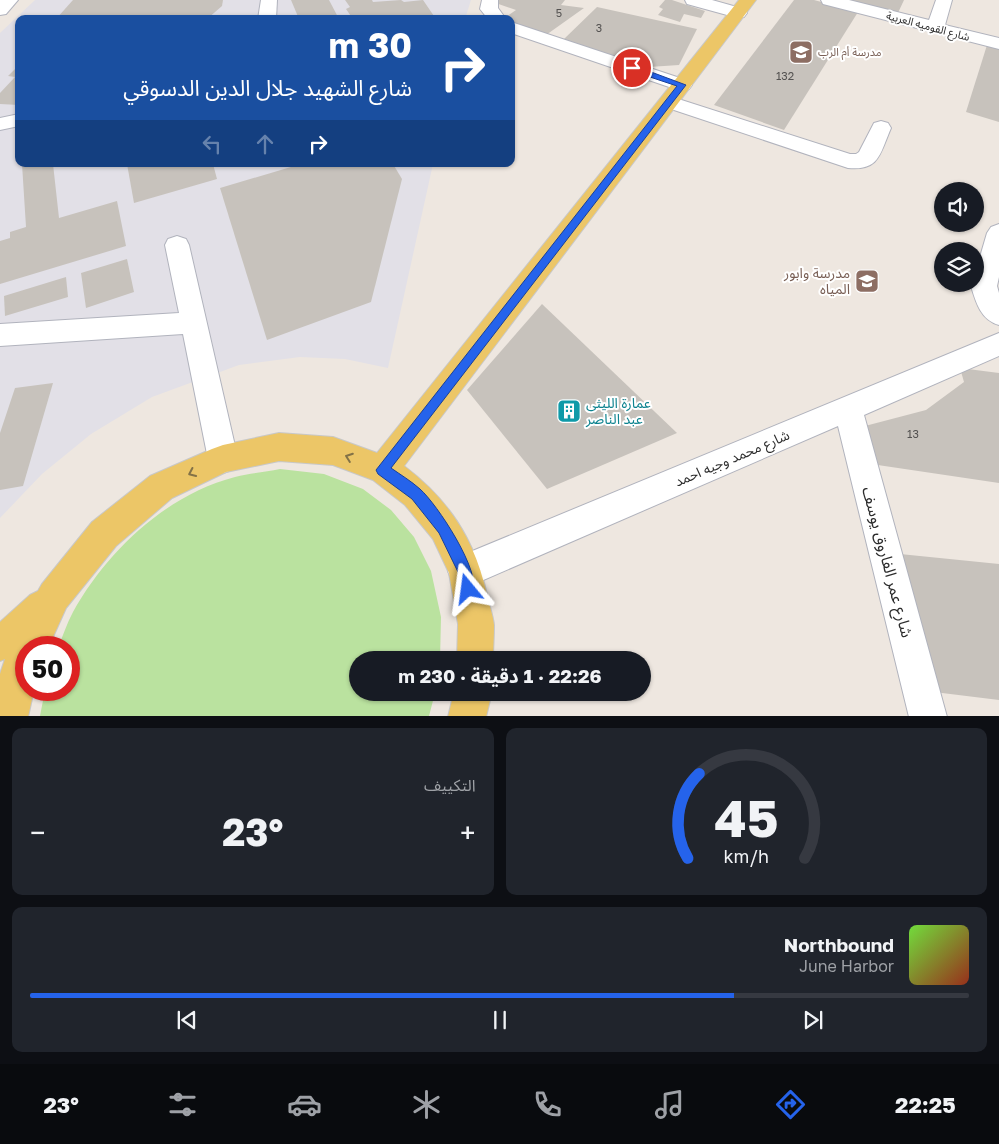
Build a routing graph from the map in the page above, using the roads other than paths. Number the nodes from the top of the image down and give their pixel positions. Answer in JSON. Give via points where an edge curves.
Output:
{"nodes":[{"id":1,"x":10,"y":0,"type":"edge"},
{"id":2,"x":269,"y":0,"type":"edge"},
{"id":3,"x":490,"y":0,"type":"edge"},
{"id":4,"x":693,"y":0,"type":"edge"},
{"id":5,"x":829,"y":0,"type":"edge"},
{"id":6,"x":944,"y":0,"type":"edge"},
{"id":7,"x":743,"y":7,"type":"edge"},
{"id":8,"x":0,"y":10,"type":"edge"},
{"id":9,"x":267,"y":15,"type":"edge"},
{"id":10,"x":494,"y":15,"type":"edge"},
{"id":11,"x":935,"y":28,"type":"junction"},
{"id":12,"x":515,"y":29,"type":"edge"},
{"id":13,"x":999,"y":44,"type":"edge"},
{"id":14,"x":676,"y":94,"type":"junction"},
{"id":15,"x":15,"y":121,"type":"edge"},
{"id":16,"x":0,"y":124,"type":"edge"},
{"id":17,"x":881,"y":128,"type":"dead end"},
{"id":18,"x":999,"y":233,"type":"edge"},
{"id":19,"x":177,"y":245,"type":"dead end"},
{"id":20,"x":999,"y":315,"type":"edge"},
{"id":21,"x":194,"y":323,"type":"junction"},
{"id":22,"x":0,"y":335,"type":"edge"},
{"id":23,"x":999,"y":344,"type":"edge"},
{"id":24,"x":848,"y":408,"type":"junction"},
{"id":25,"x":223,"y":458,"type":"junction"},
{"id":26,"x":383,"y":470,"type":"junction"},
{"id":27,"x":464,"y":571,"type":"junction"},
{"id":28,"x":54,"y":596,"type":"junction"},
{"id":29,"x":35,"y":636,"type":"edge"},
{"id":30,"x":0,"y":643,"type":"edge"},
{"id":31,"x":475,"y":651,"type":"edge"},
{"id":32,"x":15,"y":689,"type":"edge"},
{"id":33,"x":471,"y":701,"type":"edge"},
{"id":34,"x":9,"y":716,"type":"edge"},
{"id":35,"x":467,"y":716,"type":"edge"},
{"id":36,"x":928,"y":716,"type":"edge"}],
"edges":[{"from":1,"to":8,"type":"street"},
{"from":2,"to":9,"type":"street"},
{"from":3,"to":10,"type":"street","via":[[489,9]]},
{"from":4,"to":7,"type":"street"},
{"from":5,"to":11,"type":"street","name":"شارع القوميه العربية"},
{"from":6,"to":11,"type":"street"},
{"from":7,"to":14,"type":"main road"},
{"from":11,"to":13,"type":"street","name":"شارع القوميه العربية"},
{"from":12,"to":14,"type":"street"},
{"from":14,"to":17,"type":"street","via":[[848,161],[861,162],[868,156]]},
{"from":14,"to":26,"type":"main road"},
{"from":15,"to":16,"type":"street"},
{"from":18,"to":20,"type":"street","via":[[984,286],[989,303]]},
{"from":19,"to":21,"type":"street"},
{"from":21,"to":22,"type":"street"},
{"from":21,"to":25,"type":"street"},
{"from":23,"to":24,"type":"street","name":"شارع محمد وجيه احمد"},
{"from":24,"to":27,"type":"street","name":"شارع محمد وجيه احمد"},
{"from":24,"to":36,"type":"street","name":"شارع عمر الفاروق يوسف"},
{"from":26,"to":25,"type":"main road","one_way":true,"via":[[333,451],[279,448]]},
{"from":25,"to":28,"type":"main road","one_way":true,"via":[[161,487],[104,534]]},
{"from":26,"to":27,"type":"main road","via":[[416,494],[444,528]]},
{"from":27,"to":31,"type":"main road","via":[[476,624]]},
{"from":28,"to":29,"type":"main road"},
{"from":28,"to":30,"type":"main road"},
{"from":32,"to":34,"type":"main road"},
{"from":33,"to":35,"type":"main road"}]}
